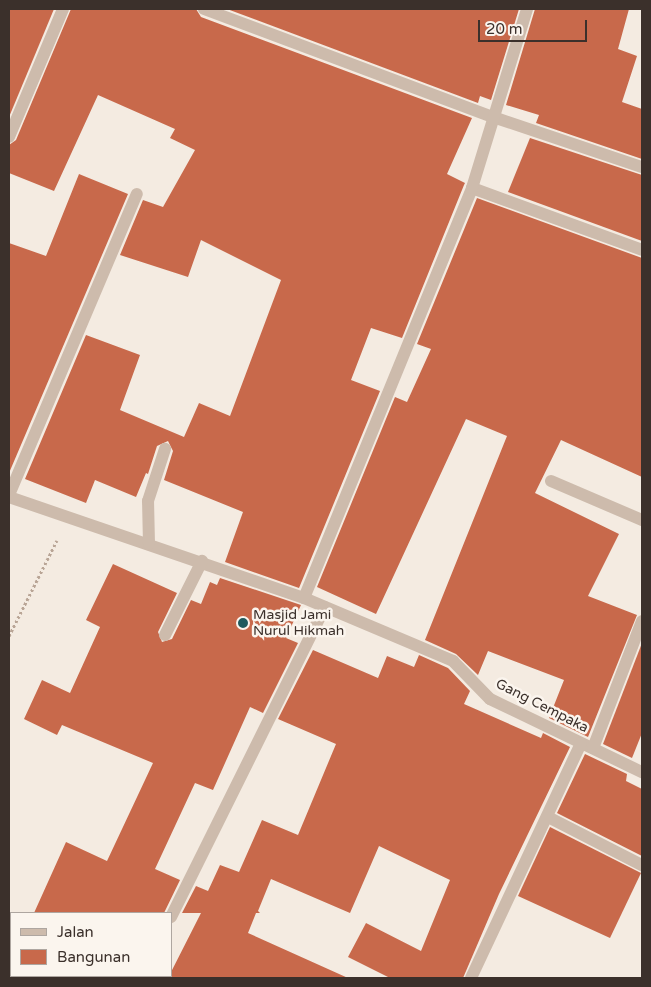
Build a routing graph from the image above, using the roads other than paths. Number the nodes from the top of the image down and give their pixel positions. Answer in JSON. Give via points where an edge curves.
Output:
{"nodes":[{"id":1,"x":63,"y":9,"type":"edge"},
{"id":2,"x":204,"y":9,"type":"edge"},
{"id":3,"x":527,"y":9,"type":"edge"},
{"id":4,"x":496,"y":118,"type":"junction"},
{"id":5,"x":9,"y":137,"type":"edge"},
{"id":6,"x":642,"y":167,"type":"edge"},
{"id":7,"x":472,"y":188,"type":"junction"},
{"id":8,"x":137,"y":194,"type":"dead end"},
{"id":9,"x":642,"y":250,"type":"edge"},
{"id":10,"x":166,"y":449,"type":"dead end"},
{"id":11,"x":551,"y":481,"type":"dead end"},
{"id":12,"x":9,"y":496,"type":"edge"},
{"id":13,"x":642,"y":520,"type":"edge"},
{"id":14,"x":149,"y":544,"type":"junction"},
{"id":15,"x":202,"y":561,"type":"junction"},
{"id":16,"x":304,"y":598,"type":"junction"},
{"id":17,"x":325,"y":607,"type":"junction"},
{"id":18,"x":642,"y":621,"type":"edge"},
{"id":19,"x":166,"y":635,"type":"dead end"},
{"id":20,"x":587,"y":746,"type":"junction"},
{"id":21,"x":642,"y":772,"type":"edge"},
{"id":22,"x":548,"y":817,"type":"junction"},
{"id":23,"x":642,"y":865,"type":"edge"},
{"id":24,"x":172,"y":916,"type":"edge"},
{"id":25,"x":471,"y":978,"type":"edge"}],
"edges":[{"from":1,"to":5,"type":"street"},
{"from":2,"to":4,"type":"street"},
{"from":3,"to":4,"type":"street"},
{"from":4,"to":6,"type":"street"},
{"from":4,"to":7,"type":"street"},
{"from":7,"to":9,"type":"street"},
{"from":7,"to":16,"type":"street"},
{"from":8,"to":12,"type":"street"},
{"from":10,"to":14,"type":"street","via":[[148,501]]},
{"from":11,"to":13,"type":"street"},
{"from":12,"to":14,"type":"street","name":"Gang Cempaka"},
{"from":14,"to":15,"type":"street","name":"Gang Cempaka"},
{"from":15,"to":16,"type":"street","name":"Gang Cempaka"},
{"from":15,"to":19,"type":"street"},
{"from":16,"to":17,"type":"street","name":"Gang Cempaka"},
{"from":17,"to":20,"type":"street","name":"Gang Cempaka","via":[[452,661],[490,699]]},
{"from":17,"to":24,"type":"street"},
{"from":18,"to":20,"type":"street"},
{"from":20,"to":21,"type":"street","name":"Gang Cempaka"},
{"from":20,"to":22,"type":"street"},
{"from":22,"to":23,"type":"street"},
{"from":22,"to":25,"type":"street"}]}
